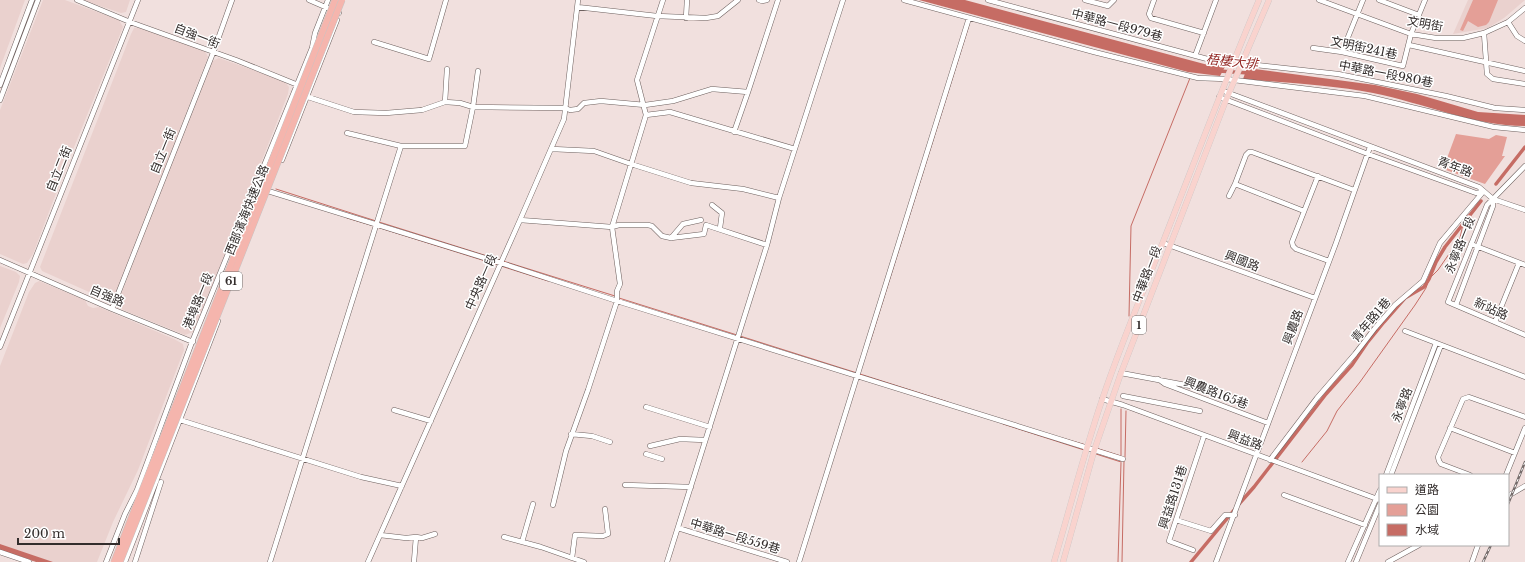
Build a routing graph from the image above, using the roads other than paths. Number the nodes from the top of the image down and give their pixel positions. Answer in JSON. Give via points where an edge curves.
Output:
{"nodes":[{"id":1,"x":32,"y":0,"type":"edge"},
{"id":2,"x":38,"y":0,"type":"edge"},
{"id":3,"x":77,"y":0,"type":"edge"},
{"id":4,"x":138,"y":0,"type":"edge"},
{"id":5,"x":232,"y":0,"type":"edge"},
{"id":6,"x":309,"y":0,"type":"edge"},
{"id":7,"x":328,"y":0,"type":"edge"},
{"id":8,"x":335,"y":0,"type":"edge"},
{"id":9,"x":338,"y":0,"type":"edge"},
{"id":10,"x":342,"y":0,"type":"edge"},
{"id":11,"x":345,"y":0,"type":"edge"},
{"id":12,"x":446,"y":0,"type":"edge"},
{"id":13,"x":578,"y":0,"type":"edge"},
{"id":14,"x":663,"y":0,"type":"edge"},
{"id":15,"x":686,"y":0,"type":"edge"},
{"id":16,"x":738,"y":0,"type":"edge"},
{"id":17,"x":759,"y":0,"type":"edge"},
{"id":18,"x":767,"y":0,"type":"edge"},
{"id":19,"x":778,"y":0,"type":"edge"},
{"id":20,"x":843,"y":0,"type":"edge"},
{"id":21,"x":904,"y":0,"type":"edge"},
{"id":22,"x":988,"y":0,"type":"edge"},
{"id":23,"x":1085,"y":0,"type":"edge"},
{"id":24,"x":1114,"y":0,"type":"edge"},
{"id":25,"x":1154,"y":0,"type":"edge"},
{"id":26,"x":1216,"y":0,"type":"edge"},
{"id":27,"x":1259,"y":0,"type":"edge"},
{"id":28,"x":1269,"y":0,"type":"edge"},
{"id":29,"x":1319,"y":0,"type":"edge"},
{"id":30,"x":1363,"y":0,"type":"edge"},
{"id":31,"x":1379,"y":0,"type":"edge"},
{"id":32,"x":1425,"y":0,"type":"edge"},
{"id":33,"x":325,"y":7,"type":"junction"},
{"id":34,"x":577,"y":7,"type":"junction"},
{"id":35,"x":1525,"y":8,"type":"edge"},
{"id":36,"x":334,"y":11,"type":"junction"},
{"id":37,"x":339,"y":14,"type":"junction"},
{"id":38,"x":1357,"y":14,"type":"junction"},
{"id":39,"x":1419,"y":15,"type":"junction"},
{"id":40,"x":657,"y":16,"type":"junction"},
{"id":41,"x":686,"y":18,"type":"junction"},
{"id":42,"x":969,"y":18,"type":"junction"},
{"id":43,"x":329,"y":21,"type":"junction"},
{"id":44,"x":130,"y":22,"type":"junction"},
{"id":45,"x":1508,"y":22,"type":"junction"},
{"id":46,"x":1204,"y":33,"type":"junction"},
{"id":47,"x":1484,"y":33,"type":"junction"},
{"id":48,"x":1411,"y":34,"type":"junction"},
{"id":49,"x":374,"y":42,"type":"dead end"},
{"id":50,"x":1525,"y":42,"type":"edge"},
{"id":51,"x":1409,"y":45,"type":"junction"},
{"id":52,"x":312,"y":48,"type":"junction"},
{"id":53,"x":1312,"y":48,"type":"dead end"},
{"id":54,"x":1342,"y":52,"type":"junction"},
{"id":55,"x":213,"y":53,"type":"junction"},
{"id":56,"x":325,"y":53,"type":"junction"},
{"id":57,"x":1195,"y":56,"type":"junction"},
{"id":58,"x":1486,"y":61,"type":"junction"},
{"id":59,"x":1232,"y":64,"type":"junction"},
{"id":60,"x":1241,"y":65,"type":"junction"},
{"id":61,"x":447,"y":69,"type":"dead end"},
{"id":62,"x":478,"y":71,"type":"dead end"},
{"id":63,"x":1525,"y":71,"type":"edge"},
{"id":64,"x":1226,"y":80,"type":"junction"},
{"id":65,"x":1234,"y":81,"type":"junction"},
{"id":66,"x":296,"y":84,"type":"junction"},
{"id":67,"x":1525,"y":84,"type":"edge"},
{"id":68,"x":0,"y":85,"type":"edge"},
{"id":69,"x":310,"y":90,"type":"junction"},
{"id":70,"x":1222,"y":90,"type":"junction"},
{"id":71,"x":748,"y":92,"type":"junction"},
{"id":72,"x":1228,"y":93,"type":"junction"},
{"id":73,"x":308,"y":96,"type":"junction"},
{"id":74,"x":1219,"y":97,"type":"junction"},
{"id":75,"x":0,"y":100,"type":"edge"},
{"id":76,"x":1226,"y":100,"type":"junction"},
{"id":77,"x":445,"y":102,"type":"junction"},
{"id":78,"x":644,"y":105,"type":"junction"},
{"id":79,"x":473,"y":107,"type":"junction"},
{"id":80,"x":565,"y":108,"type":"junction"},
{"id":81,"x":1525,"y":110,"type":"edge"},
{"id":82,"x":646,"y":115,"type":"junction"},
{"id":83,"x":1525,"y":130,"type":"edge"},
{"id":84,"x":734,"y":132,"type":"junction"},
{"id":85,"x":347,"y":133,"type":"dead end"},
{"id":86,"x":401,"y":146,"type":"junction"},
{"id":87,"x":1370,"y":147,"type":"junction"},
{"id":88,"x":552,"y":149,"type":"junction"},
{"id":89,"x":794,"y":149,"type":"junction"},
{"id":90,"x":1368,"y":154,"type":"junction"},
{"id":91,"x":631,"y":164,"type":"junction"},
{"id":92,"x":1525,"y":166,"type":"edge"},
{"id":93,"x":1318,"y":176,"type":"junction"},
{"id":94,"x":1235,"y":184,"type":"junction"},
{"id":95,"x":255,"y":187,"type":"junction"},
{"id":96,"x":1354,"y":190,"type":"junction"},
{"id":97,"x":270,"y":191,"type":"junction"},
{"id":98,"x":1483,"y":192,"type":"junction"},
{"id":99,"x":1229,"y":196,"type":"dead end"},
{"id":100,"x":779,"y":198,"type":"junction"},
{"id":101,"x":1493,"y":199,"type":"junction"},
{"id":102,"x":712,"y":205,"type":"dead end"},
{"id":103,"x":1525,"y":210,"type":"edge"},
{"id":104,"x":1304,"y":211,"type":"junction"},
{"id":105,"x":520,"y":220,"type":"junction"},
{"id":106,"x":701,"y":220,"type":"dead end"},
{"id":107,"x":376,"y":225,"type":"junction"},
{"id":108,"x":612,"y":227,"type":"junction"},
{"id":109,"x":720,"y":228,"type":"junction"},
{"id":110,"x":670,"y":238,"type":"junction"},
{"id":111,"x":1163,"y":243,"type":"junction"},
{"id":112,"x":1471,"y":244,"type":"junction"},
{"id":113,"x":766,"y":245,"type":"junction"},
{"id":114,"x":1170,"y":245,"type":"junction"},
{"id":115,"x":1478,"y":247,"type":"junction"},
{"id":116,"x":0,"y":260,"type":"edge"},
{"id":117,"x":1329,"y":261,"type":"junction"},
{"id":118,"x":501,"y":263,"type":"junction"},
{"id":119,"x":1519,"y":263,"type":"junction"},
{"id":120,"x":1525,"y":265,"type":"edge"},
{"id":121,"x":29,"y":273,"type":"junction"},
{"id":122,"x":1315,"y":298,"type":"junction"},
{"id":123,"x":617,"y":301,"type":"junction"},
{"id":124,"x":1448,"y":302,"type":"joint"},
{"id":125,"x":1456,"y":305,"type":"junction"},
{"id":126,"x":112,"y":309,"type":"junction"},
{"id":127,"x":1496,"y":322,"type":"junction"},
{"id":128,"x":1405,"y":331,"type":"dead end"},
{"id":129,"x":1525,"y":335,"type":"edge"},
{"id":130,"x":737,"y":338,"type":"junction"},
{"id":131,"x":192,"y":342,"type":"junction"},
{"id":132,"x":1439,"y":344,"type":"junction"},
{"id":133,"x":0,"y":347,"type":"edge"},
{"id":134,"x":208,"y":349,"type":"junction"},
{"id":135,"x":1121,"y":373,"type":"junction"},
{"id":136,"x":857,"y":376,"type":"junction"},
{"id":137,"x":1525,"y":377,"type":"edge"},
{"id":138,"x":1158,"y":379,"type":"junction"},
{"id":139,"x":1207,"y":389,"type":"dead end"},
{"id":140,"x":1123,"y":396,"type":"dead end"},
{"id":141,"x":1102,"y":399,"type":"junction"},
{"id":142,"x":1111,"y":401,"type":"junction"},
{"id":143,"x":646,"y":407,"type":"dead end"},
{"id":144,"x":394,"y":410,"type":"dead end"},
{"id":145,"x":1200,"y":411,"type":"dead end"},
{"id":146,"x":1525,"y":417,"type":"edge"},
{"id":147,"x":180,"y":420,"type":"junction"},
{"id":148,"x":430,"y":421,"type":"junction"},
{"id":149,"x":1268,"y":423,"type":"junction"},
{"id":150,"x":710,"y":427,"type":"junction"},
{"id":151,"x":1450,"y":428,"type":"junction"},
{"id":152,"x":1525,"y":428,"type":"edge"},
{"id":153,"x":571,"y":434,"type":"junction"},
{"id":154,"x":1204,"y":436,"type":"junction"},
{"id":155,"x":705,"y":440,"type":"junction"},
{"id":156,"x":610,"y":442,"type":"dead end"},
{"id":157,"x":650,"y":446,"type":"dead end"},
{"id":158,"x":1086,"y":448,"type":"junction"},
{"id":159,"x":1094,"y":451,"type":"junction"},
{"id":160,"x":1515,"y":453,"type":"junction"},
{"id":161,"x":646,"y":454,"type":"dead end"},
{"id":162,"x":1256,"y":454,"type":"junction"},
{"id":163,"x":302,"y":459,"type":"junction"},
{"id":164,"x":662,"y":459,"type":"dead end"},
{"id":165,"x":1123,"y":459,"type":"dead end"},
{"id":166,"x":1270,"y":460,"type":"junction"},
{"id":167,"x":1386,"y":474,"type":"edge"},
{"id":168,"x":1391,"y":474,"type":"edge"},
{"id":169,"x":1467,"y":474,"type":"edge"},
{"id":170,"x":1506,"y":474,"type":"edge"},
{"id":171,"x":160,"y":482,"type":"dead end"},
{"id":172,"x":625,"y":485,"type":"dead end"},
{"id":173,"x":402,"y":486,"type":"junction"},
{"id":174,"x":1525,"y":486,"type":"edge"},
{"id":175,"x":691,"y":487,"type":"junction"},
{"id":176,"x":137,"y":490,"type":"junction"},
{"id":177,"x":1284,"y":495,"type":"dead end"},
{"id":178,"x":1509,"y":495,"type":"edge"},
{"id":179,"x":150,"y":496,"type":"junction"},
{"id":180,"x":1378,"y":499,"type":"edge"},
{"id":181,"x":533,"y":504,"type":"dead end"},
{"id":182,"x":553,"y":505,"type":"dead end"},
{"id":183,"x":1379,"y":506,"type":"edge"},
{"id":184,"x":606,"y":509,"type":"dead end"},
{"id":185,"x":1235,"y":515,"type":"junction"},
{"id":186,"x":1176,"y":520,"type":"junction"},
{"id":187,"x":1365,"y":525,"type":"junction"},
{"id":188,"x":131,"y":527,"type":"junction"},
{"id":189,"x":678,"y":528,"type":"junction"},
{"id":190,"x":434,"y":534,"type":"dead end"},
{"id":191,"x":380,"y":535,"type":"junction"},
{"id":192,"x":416,"y":537,"type":"junction"},
{"id":193,"x":504,"y":537,"type":"dead end"},
{"id":194,"x":522,"y":542,"type":"junction"},
{"id":195,"x":1417,"y":546,"type":"edge"},
{"id":196,"x":1478,"y":546,"type":"edge"},
{"id":197,"x":1193,"y":550,"type":"dead end"},
{"id":198,"x":0,"y":552,"type":"edge"},
{"id":199,"x":572,"y":558,"type":"junction"},
{"id":200,"x":29,"y":562,"type":"edge"},
{"id":201,"x":106,"y":562,"type":"edge"},
{"id":202,"x":114,"y":562,"type":"edge"},
{"id":203,"x":117,"y":562,"type":"edge"},
{"id":204,"x":120,"y":562,"type":"edge"},
{"id":205,"x":125,"y":562,"type":"edge"},
{"id":206,"x":135,"y":562,"type":"edge"},
{"id":207,"x":270,"y":562,"type":"edge"},
{"id":208,"x":368,"y":562,"type":"edge"},
{"id":209,"x":414,"y":562,"type":"edge"},
{"id":210,"x":584,"y":562,"type":"edge"},
{"id":211,"x":667,"y":562,"type":"edge"},
{"id":212,"x":787,"y":562,"type":"edge"},
{"id":213,"x":799,"y":562,"type":"edge"},
{"id":214,"x":1054,"y":562,"type":"edge"},
{"id":215,"x":1063,"y":562,"type":"edge"},
{"id":216,"x":1216,"y":562,"type":"edge"},
{"id":217,"x":1348,"y":562,"type":"edge"},
{"id":218,"x":1356,"y":562,"type":"edge"},
{"id":219,"x":1388,"y":562,"type":"edge"},
{"id":220,"x":1472,"y":562,"type":"edge"}],
"edges":[{"from":1,"to":68,"type":"street"},
{"from":2,"to":75,"type":"street"},
{"from":3,"to":44,"type":"street","name":"自強一街"},
{"from":4,"to":44,"type":"street","name":"自立二街"},
{"from":5,"to":55,"type":"street","name":"自立一街"},
{"from":6,"to":33,"type":"street"},
{"from":7,"to":33,"type":"street","name":"港埠路一段"},
{"from":8,"to":202,"type":"highway","name":"西部濱海快速公路","number":"61","bridge":true},
{"from":9,"to":36,"type":"street","name":"港埠路一段"},
{"from":10,"to":204,"type":"highway","name":"西部濱海快速公路","number":"61","bridge":true},
{"from":11,"to":37,"type":"street","name":"港埠路一段"},
{"from":12,"to":49,"type":"street","via":[[429,59]]},
{"from":13,"to":34,"type":"street","name":"中央路一段"},
{"from":14,"to":40,"type":"street"},
{"from":15,"to":41,"type":"street"},
{"from":16,"to":41,"type":"street","via":[[718,16]]},
{"from":17,"to":18,"type":"street"},
{"from":19,"to":71,"type":"street"},
{"from":20,"to":89,"type":"street"},
{"from":21,"to":42,"type":"street"},
{"from":22,"to":57,"type":"street","name":"中華路一段979巷"},
{"from":23,"to":24,"type":"street","via":[[1108,6]]},
{"from":25,"to":46,"type":"street","via":[[1149,14],[1151,18]]},
{"from":26,"to":46,"type":"street"},
{"from":27,"to":59,"type":"main road","name":"中華路一段","number":"1"},
{"from":28,"to":60,"type":"main road","name":"中華路一段","number":"1"},
{"from":29,"to":38,"type":"street","name":"文明街"},
{"from":30,"to":38,"type":"street"},
{"from":31,"to":39,"type":"street"},
{"from":32,"to":39,"type":"street","name":"文明街241巷"},
{"from":33,"to":36,"type":"street"},
{"from":33,"to":52,"type":"street","name":"港埠路一段"},
{"from":34,"to":40,"type":"street"},
{"from":34,"to":80,"type":"street","name":"中央路一段"},
{"from":35,"to":45,"type":"street","name":"文明街"},
{"from":36,"to":37,"type":"street"},
{"from":36,"to":43,"type":"street","name":"港埠路一段"},
{"from":37,"to":56,"type":"street","name":"港埠路一段"},
{"from":38,"to":48,"type":"street","name":"文明街"},
{"from":38,"to":54,"type":"street"},
{"from":39,"to":48,"type":"street","name":"文明街241巷"},
{"from":40,"to":41,"type":"street"},
{"from":40,"to":78,"type":"street","via":[[638,80]]},
{"from":42,"to":64,"type":"street","via":[[1186,76]]},
{"from":42,"to":136,"type":"street"},
{"from":43,"to":52,"type":"street","name":"港埠路一段"},
{"from":43,"to":56,"type":"street","name":"港埠路一段"},
{"from":44,"to":55,"type":"street","name":"自強一街"},
{"from":44,"to":121,"type":"street","name":"自立二街"},
{"from":45,"to":47,"type":"street","name":"文明街"},
{"from":45,"to":50,"type":"street","via":[[1517,36]]},
{"from":46,"to":57,"type":"street"},
{"from":47,"to":48,"type":"street","name":"文明街","via":[[1463,38],[1436,38]]},
{"from":47,"to":58,"type":"street"},
{"from":48,"to":51,"type":"street","name":"文明街241巷"},
{"from":51,"to":54,"type":"street","name":"文明街241巷","via":[[1403,66]]},
{"from":51,"to":58,"type":"street"},
{"from":52,"to":66,"type":"street","name":"港埠路一段"},
{"from":53,"to":54,"type":"street","name":"文明街241巷"},
{"from":55,"to":66,"type":"street","name":"自強一街"},
{"from":55,"to":126,"type":"street","name":"自立一街"},
{"from":56,"to":69,"type":"street","name":"港埠路一段"},
{"from":57,"to":59,"type":"street","name":"中華路一段979巷"},
{"from":58,"to":63,"type":"street"},
{"from":58,"to":67,"type":"street","via":[[1487,74],[1493,79]]},
{"from":59,"to":60,"type":"street","name":"中華路一段979巷"},
{"from":59,"to":64,"type":"main road","name":"中華路一段","number":"1"},
{"from":60,"to":65,"type":"main road","name":"中華路一段","number":"1"},
{"from":60,"to":81,"type":"street","name":"中華路一段980巷","via":[[1338,74],[1495,108]]},
{"from":61,"to":77,"type":"street"},
{"from":62,"to":79,"type":"street"},
{"from":64,"to":65,"type":"street"},
{"from":64,"to":70,"type":"main road","name":"中華路一段","number":"1"},
{"from":65,"to":72,"type":"main road","name":"中華路一段","number":"1"},
{"from":65,"to":83,"type":"street","via":[[1365,96],[1494,127]]},
{"from":66,"to":69,"type":"street","name":"自強一街"},
{"from":66,"to":95,"type":"street","name":"港埠路一段"},
{"from":69,"to":73,"type":"street","name":"港埠路一段"},
{"from":70,"to":72,"type":"street","name":"青年路"},
{"from":70,"to":74,"type":"main road","name":"中華路一段","number":"1"},
{"from":71,"to":78,"type":"street","via":[[712,89],[673,101]]},
{"from":71,"to":84,"type":"street"},
{"from":72,"to":76,"type":"main road","name":"中華路一段","number":"1"},
{"from":72,"to":87,"type":"street","name":"青年路"},
{"from":73,"to":77,"type":"street","via":[[354,112],[422,110]]},
{"from":73,"to":97,"type":"street","name":"港埠路一段"},
{"from":74,"to":76,"type":"street","name":"青年路"},
{"from":74,"to":111,"type":"main road","name":"中華路一段","number":"1"},
{"from":76,"to":90,"type":"street","name":"青年路"},
{"from":76,"to":114,"type":"main road","name":"中華路一段","number":"1"},
{"from":77,"to":79,"type":"street"},
{"from":78,"to":80,"type":"street","via":[[601,101],[584,103],[578,109]]},
{"from":78,"to":82,"type":"street"},
{"from":79,"to":80,"type":"street"},
{"from":79,"to":86,"type":"street","via":[[465,146]]},
{"from":80,"to":88,"type":"street","name":"中央路一段","via":[[564,119]]},
{"from":82,"to":84,"type":"street","via":[[670,112]]},
{"from":82,"to":91,"type":"street"},
{"from":84,"to":89,"type":"street"},
{"from":85,"to":86,"type":"street"},
{"from":86,"to":107,"type":"street"},
{"from":87,"to":90,"type":"street","name":"興農路"},
{"from":87,"to":98,"type":"street","name":"青年路","via":[[1479,187]]},
{"from":88,"to":91,"type":"street","via":[[594,151]]},
{"from":88,"to":105,"type":"street","name":"中央路一段"},
{"from":89,"to":100,"type":"street"},
{"from":90,"to":96,"type":"street","name":"興農路"},
{"from":90,"to":98,"type":"street","name":"青年路","via":[[1476,193]]},
{"from":91,"to":100,"type":"street","via":[[692,183],[743,189]]},
{"from":91,"to":108,"type":"street"},
{"from":92,"to":101,"type":"street","name":"永寧路一段"},
{"from":93,"to":94,"type":"street","via":[[1252,152],[1246,155]]},
{"from":93,"to":96,"type":"street"},
{"from":93,"to":104,"type":"street"},
{"from":94,"to":99,"type":"street"},
{"from":94,"to":104,"type":"street"},
{"from":95,"to":97,"type":"street"},
{"from":95,"to":131,"type":"street","name":"港埠路一段"},
{"from":96,"to":117,"type":"street","name":"興農路"},
{"from":97,"to":107,"type":"street"},
{"from":97,"to":134,"type":"street","name":"港埠路一段"},
{"from":98,"to":101,"type":"street"},
{"from":98,"to":166,"type":"street","name":"青年路1巷","via":[[1440,243],[1423,280],[1395,305],[1375,328]]},
{"from":100,"to":113,"type":"street"},
{"from":101,"to":103,"type":"street"},
{"from":101,"to":112,"type":"street","name":"永寧路一段","via":[[1487,205]]},
{"from":101,"to":115,"type":"street","name":"永寧路一段","via":[[1493,206]]},
{"from":102,"to":109,"type":"street","via":[[722,213]]},
{"from":104,"to":117,"type":"street","via":[[1292,242],[1293,246]]},
{"from":105,"to":108,"type":"street"},
{"from":105,"to":118,"type":"street","name":"中央路一段"},
{"from":106,"to":110,"type":"street","via":[[684,224]]},
{"from":107,"to":118,"type":"street"},
{"from":107,"to":163,"type":"street"},
{"from":108,"to":110,"type":"street","via":[[648,225],[662,236]]},
{"from":108,"to":123,"type":"street","via":[[620,284]]},
{"from":109,"to":110,"type":"street","via":[[706,224],[704,234]]},
{"from":109,"to":113,"type":"street"},
{"from":111,"to":114,"type":"street","name":"興國路"},
{"from":111,"to":141,"type":"main road","name":"中華路一段","number":"1"},
{"from":112,"to":115,"type":"street"},
{"from":112,"to":124,"type":"street","name":"永寧路一段"},
{"from":113,"to":130,"type":"street"},
{"from":114,"to":122,"type":"street","name":"興國路"},
{"from":114,"to":135,"type":"main road","name":"中華路一段","number":"1"},
{"from":115,"to":119,"type":"street"},
{"from":115,"to":125,"type":"street","name":"永寧路一段"},
{"from":116,"to":121,"type":"street","name":"自強路"},
{"from":117,"to":122,"type":"street","name":"興農路"},
{"from":118,"to":123,"type":"street"},
{"from":118,"to":148,"type":"street","name":"中央路一段"},
{"from":119,"to":120,"type":"street"},
{"from":119,"to":127,"type":"street"},
{"from":121,"to":126,"type":"street","name":"自強路"},
{"from":121,"to":133,"type":"street","name":"自立二街"},
{"from":122,"to":149,"type":"street","name":"興農路"},
{"from":123,"to":130,"type":"street"},
{"from":123,"to":153,"type":"street"},
{"from":124,"to":125,"type":"street","name":"新站路"},
{"from":125,"to":127,"type":"street","name":"新站路"},
{"from":126,"to":131,"type":"street","name":"自強路"},
{"from":127,"to":129,"type":"street","name":"新站路"},
{"from":128,"to":132,"type":"street"},
{"from":130,"to":136,"type":"street"},
{"from":130,"to":150,"type":"street"},
{"from":131,"to":134,"type":"street","name":"自強路"},
{"from":131,"to":176,"type":"street","name":"港埠路一段"},
{"from":132,"to":137,"type":"street"},
{"from":132,"to":167,"type":"street","name":"永寧路"},
{"from":132,"to":168,"type":"street","name":"永寧路"},
{"from":134,"to":147,"type":"street","name":"港埠路一段"},
{"from":135,"to":138,"type":"street"},
{"from":135,"to":142,"type":"main road","name":"中華路一段","number":"1"},
{"from":136,"to":158,"type":"street"},
{"from":136,"to":213,"type":"street"},
{"from":138,"to":139,"type":"street"},
{"from":138,"to":149,"type":"street","name":"興農路165巷","via":[[1165,384]]},
{"from":140,"to":145,"type":"street"},
{"from":141,"to":142,"type":"street","name":"興益路"},
{"from":141,"to":158,"type":"main road","name":"中華路一段","number":"1"},
{"from":142,"to":154,"type":"street","name":"興益路"},
{"from":142,"to":159,"type":"main road","name":"中華路一段","number":"1"},
{"from":143,"to":150,"type":"street"},
{"from":144,"to":148,"type":"street"},
{"from":146,"to":151,"type":"street","via":[[1466,397]]},
{"from":147,"to":163,"type":"street"},
{"from":147,"to":179,"type":"street","name":"港埠路一段"},
{"from":148,"to":173,"type":"street","name":"中央路一段"},
{"from":149,"to":162,"type":"street","name":"興農路"},
{"from":150,"to":155,"type":"street"},
{"from":151,"to":160,"type":"street"},
{"from":151,"to":169,"type":"street","via":[[1438,457],[1439,462]]},
{"from":152,"to":160,"type":"street"},
{"from":153,"to":156,"type":"street","via":[[592,436]]},
{"from":153,"to":182,"type":"street"},
{"from":154,"to":162,"type":"street","name":"興益路"},
{"from":154,"to":186,"type":"street","name":"興益路131巷"},
{"from":155,"to":157,"type":"street","via":[[680,439]]},
{"from":155,"to":175,"type":"street"},
{"from":158,"to":159,"type":"street"},
{"from":158,"to":214,"type":"main road","name":"中華路一段","number":"1"},
{"from":159,"to":165,"type":"street"},
{"from":159,"to":215,"type":"main road","name":"中華路一段","number":"1"},
{"from":160,"to":170,"type":"street"},
{"from":161,"to":164,"type":"street"},
{"from":162,"to":166,"type":"street","name":"興益路"},
{"from":162,"to":185,"type":"street","name":"興農路"},
{"from":163,"to":173,"type":"street"},
{"from":163,"to":207,"type":"street"},
{"from":166,"to":180,"type":"street","name":"興益路"},
{"from":171,"to":206,"type":"street"},
{"from":172,"to":175,"type":"street"},
{"from":173,"to":191,"type":"street","name":"中央路一段"},
{"from":174,"to":178,"type":"street"},
{"from":175,"to":189,"type":"street"},
{"from":176,"to":188,"type":"street"},
{"from":176,"to":201,"type":"street","name":"港埠路一段"},
{"from":177,"to":187,"type":"street"},
{"from":179,"to":188,"type":"street"},
{"from":179,"to":205,"type":"street","name":"港埠路一段"},
{"from":180,"to":187,"type":"street"},
{"from":181,"to":194,"type":"street"},
{"from":183,"to":218,"type":"street"},
{"from":184,"to":199,"type":"street","via":[[608,534],[575,535]]},
{"from":185,"to":186,"type":"street","via":[[1225,515],[1211,531]]},
{"from":185,"to":216,"type":"street","name":"興農路"},
{"from":186,"to":197,"type":"street","name":"興益路131巷","via":[[1169,541]]},
{"from":187,"to":217,"type":"street"},
{"from":188,"to":203,"type":"street"},
{"from":189,"to":211,"type":"street"},
{"from":189,"to":212,"type":"street","name":"中華路一段559巷"},
{"from":190,"to":192,"type":"street"},
{"from":191,"to":192,"type":"street"},
{"from":191,"to":208,"type":"street","name":"中央路一段"},
{"from":192,"to":209,"type":"street"},
{"from":193,"to":194,"type":"street"},
{"from":194,"to":199,"type":"street"},
{"from":195,"to":219,"type":"street"},
{"from":196,"to":220,"type":"street"},
{"from":198,"to":200,"type":"street"},
{"from":199,"to":210,"type":"street"}]}
